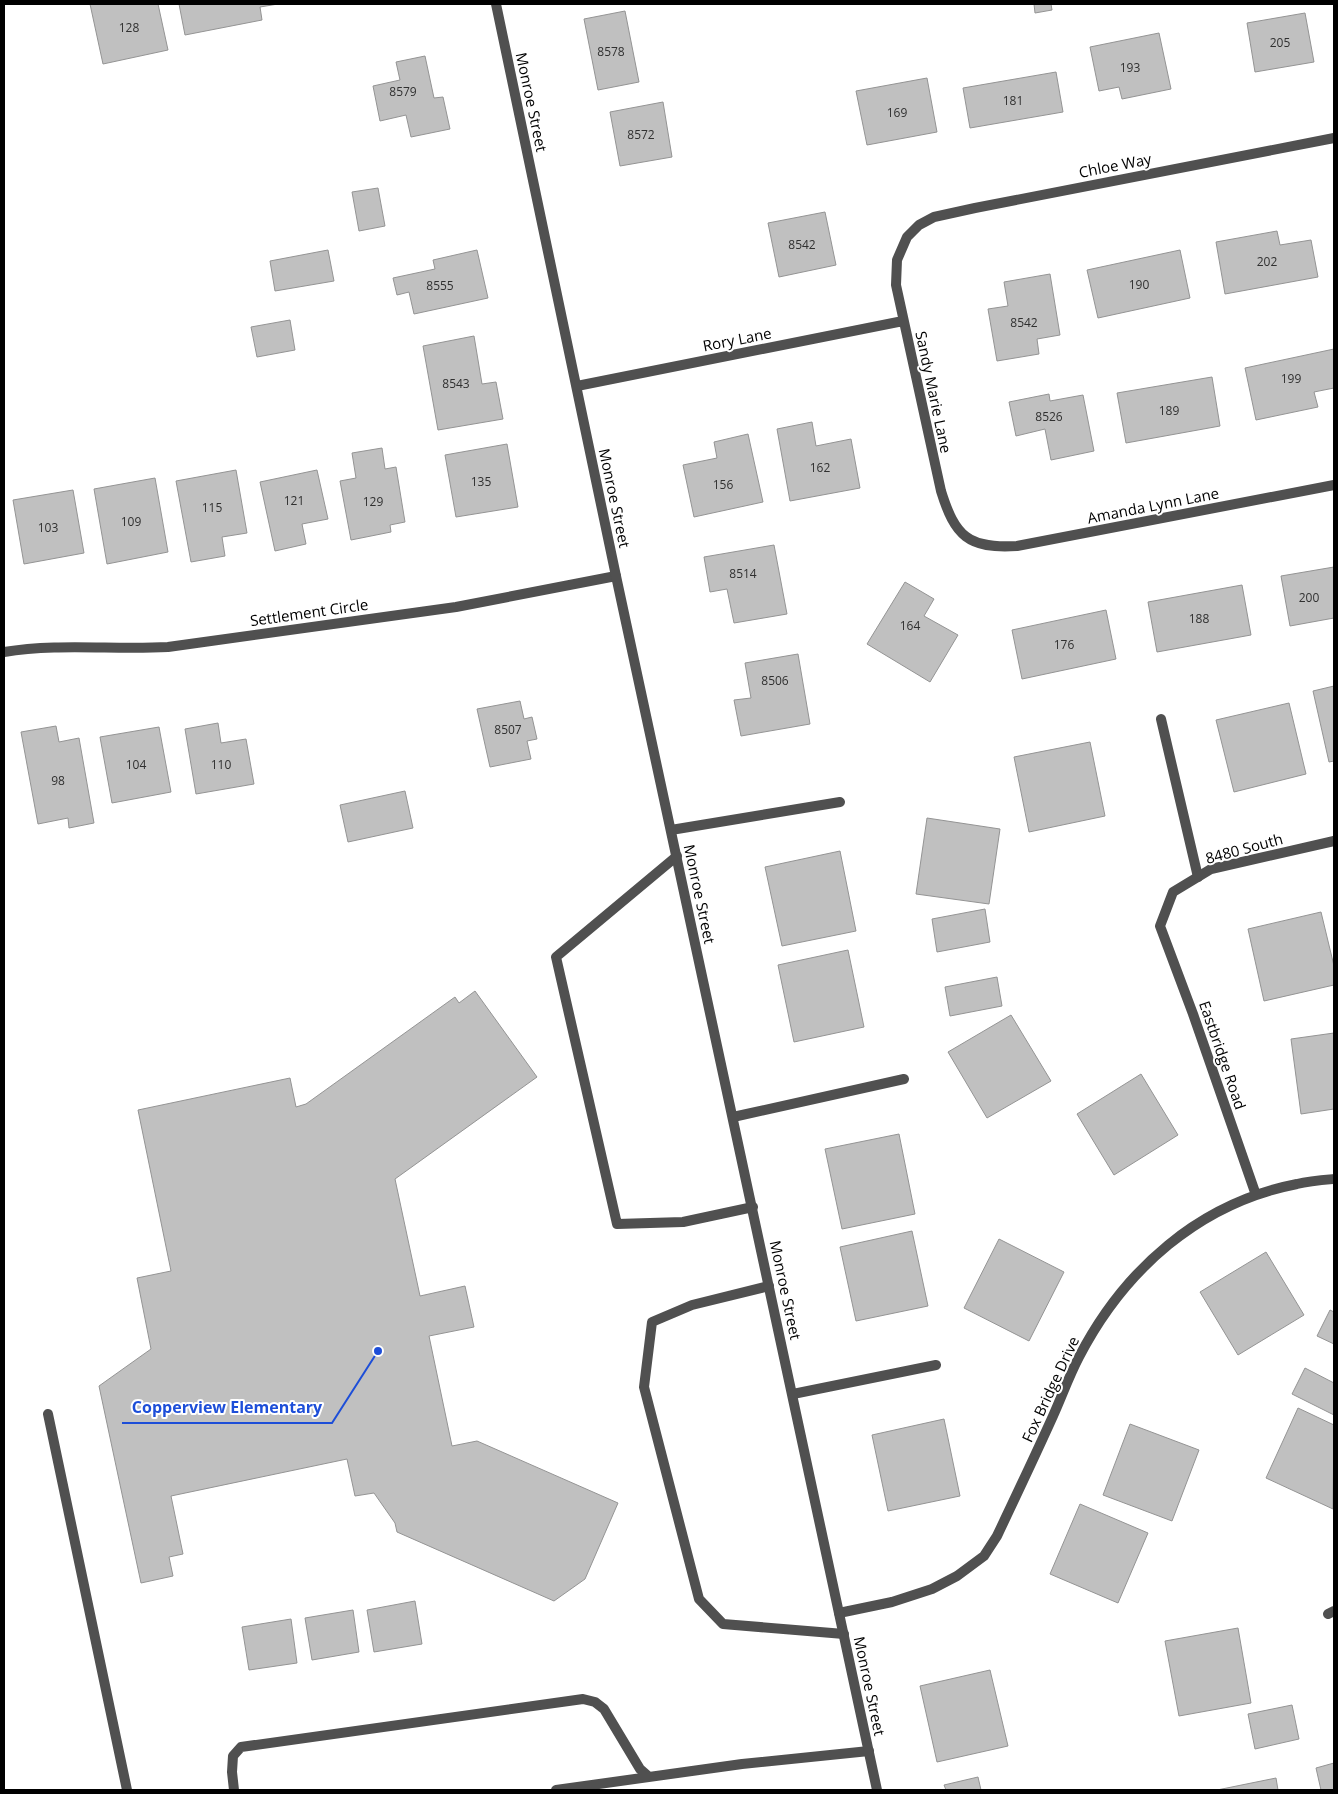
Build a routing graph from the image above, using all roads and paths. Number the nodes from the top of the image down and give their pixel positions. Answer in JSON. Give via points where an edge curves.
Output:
{"nodes":[{"id":1,"x":496,"y":4,"type":"edge"},
{"id":2,"x":1334,"y":138,"type":"edge"},
{"id":3,"x":907,"y":237,"type":"joint"},
{"id":4,"x":903,"y":321,"type":"junction"},
{"id":5,"x":577,"y":386,"type":"junction"},
{"id":6,"x":1334,"y":485,"type":"edge"},
{"id":7,"x":976,"y":544,"type":"joint"},
{"id":8,"x":616,"y":576,"type":"junction"},
{"id":9,"x":4,"y":652,"type":"edge"},
{"id":10,"x":1161,"y":718,"type":"dead end"},
{"id":11,"x":840,"y":802,"type":"dead end"},
{"id":12,"x":671,"y":830,"type":"junction"},
{"id":13,"x":1334,"y":840,"type":"edge"},
{"id":14,"x":676,"y":856,"type":"junction"},
{"id":15,"x":1198,"y":877,"type":"junction"},
{"id":16,"x":1160,"y":926,"type":"joint"},
{"id":17,"x":904,"y":1079,"type":"dead end"},
{"id":18,"x":733,"y":1117,"type":"junction"},
{"id":19,"x":1334,"y":1179,"type":"edge"},
{"id":20,"x":1256,"y":1195,"type":"junction"},
{"id":21,"x":753,"y":1207,"type":"junction"},
{"id":22,"x":769,"y":1286,"type":"junction"},
{"id":23,"x":936,"y":1365,"type":"dead end"},
{"id":24,"x":792,"y":1394,"type":"junction"},
{"id":25,"x":48,"y":1414,"type":"dead end"},
{"id":26,"x":839,"y":1613,"type":"junction"},
{"id":27,"x":844,"y":1634,"type":"junction"},
{"id":28,"x":869,"y":1751,"type":"junction"},
{"id":29,"x":648,"y":1776,"type":"junction"},
{"id":30,"x":127,"y":1790,"type":"edge"},
{"id":31,"x":234,"y":1790,"type":"edge"},
{"id":32,"x":556,"y":1790,"type":"edge"},
{"id":33,"x":877,"y":1790,"type":"edge"}],
"edges":[{"from":1,"to":5,"type":"street","name":"Monroe Street"},
{"from":2,"to":3,"type":"street","name":"Chloe Way","via":[[934,217],[918,225]]},
{"from":3,"to":4,"type":"street","name":"Sandy Marie Lane","via":[[897,260],[896,284]]},
{"from":4,"to":5,"type":"street","name":"Rory Lane"},
{"from":4,"to":7,"type":"street","name":"Sandy Marie Lane","via":[[949,516],[960,532]]},
{"from":5,"to":8,"type":"street","name":"Monroe Street"},
{"from":6,"to":7,"type":"street","name":"Amanda Lynn Lane","via":[[1016,546]]},
{"from":8,"to":9,"type":"street","name":"Settlement Circle","via":[[456,606],[168,647],[61,646]]},
{"from":8,"to":12,"type":"street","name":"Monroe Street"},
{"from":10,"to":15,"type":"street"},
{"from":11,"to":12,"type":"street"},
{"from":12,"to":14,"type":"street","name":"Monroe Street"},
{"from":13,"to":15,"type":"street","name":"8480 South","via":[[1210,869]]},
{"from":14,"to":18,"type":"street","name":"Monroe Street"},
{"from":14,"to":21,"type":"street","via":[[556,957],[617,1224],[683,1222]]},
{"from":15,"to":16,"type":"street","name":"8480 South","via":[[1173,892]]},
{"from":16,"to":20,"type":"street","name":"Eastbridge Road"},
{"from":17,"to":18,"type":"street"},
{"from":18,"to":21,"type":"street","name":"Monroe Street"},
{"from":19,"to":20,"type":"street","name":"Fox Bridge Drive","via":[[1296,1184]]},
{"from":20,"to":26,"type":"street","name":"Fox Bridge Drive","via":[[1212,1214],[1172,1240],[1137,1272],[1107,1311],[1079,1357],[997,1536],[984,1556],[932,1589],[892,1602]]},
{"from":21,"to":22,"type":"street","name":"Monroe Street"},
{"from":22,"to":24,"type":"street","name":"Monroe Street"},
{"from":22,"to":27,"type":"street","via":[[692,1304],[652,1322],[644,1388],[699,1599],[723,1624]]},
{"from":23,"to":24,"type":"street"},
{"from":24,"to":26,"type":"street","name":"Monroe Street"},
{"from":25,"to":30,"type":"street"},
{"from":26,"to":27,"type":"street","name":"Monroe Street"},
{"from":27,"to":28,"type":"street","name":"Monroe Street"},
{"from":28,"to":29,"type":"street"},
{"from":28,"to":33,"type":"street","name":"Monroe Street"},
{"from":29,"to":31,"type":"street","via":[[640,1769],[604,1709],[583,1699],[241,1747],[233,1756]]},
{"from":29,"to":32,"type":"street"}]}
